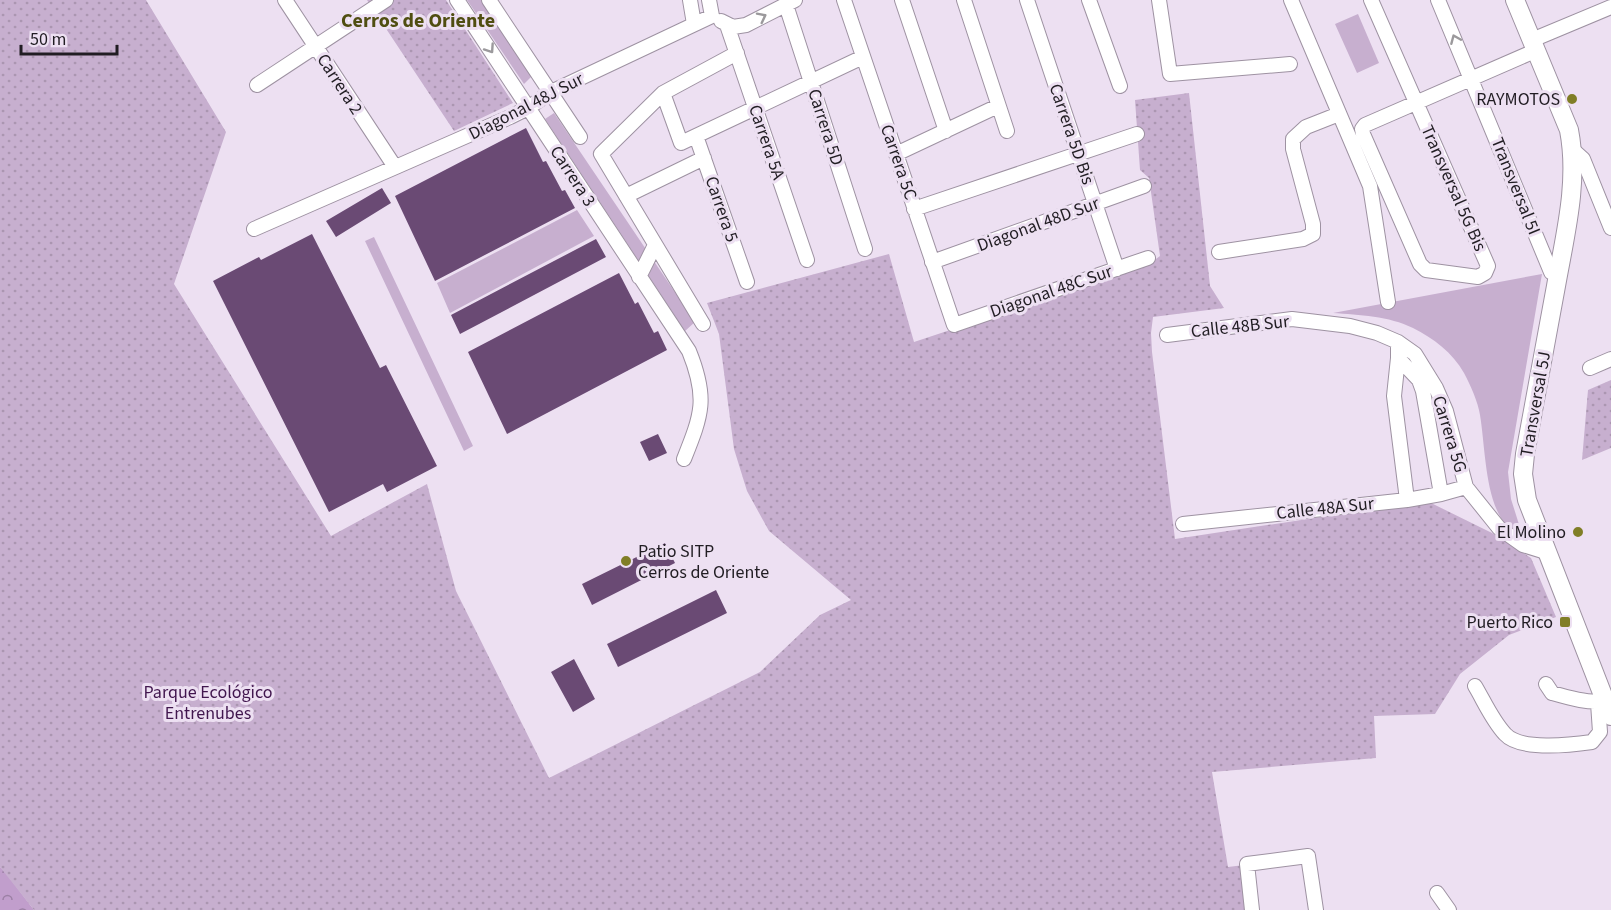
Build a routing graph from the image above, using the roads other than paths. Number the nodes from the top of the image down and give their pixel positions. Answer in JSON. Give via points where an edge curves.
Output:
{"nodes":[{"id":1,"x":285,"y":0,"type":"edge"},
{"id":2,"x":386,"y":0,"type":"edge"},
{"id":3,"x":457,"y":0,"type":"edge"},
{"id":4,"x":489,"y":0,"type":"edge"},
{"id":5,"x":690,"y":0,"type":"edge"},
{"id":6,"x":709,"y":0,"type":"edge"},
{"id":7,"x":844,"y":0,"type":"edge"},
{"id":8,"x":902,"y":0,"type":"edge"},
{"id":9,"x":964,"y":0,"type":"edge"},
{"id":10,"x":1028,"y":0,"type":"edge"},
{"id":11,"x":1089,"y":0,"type":"edge"},
{"id":12,"x":1160,"y":0,"type":"edge"},
{"id":13,"x":1291,"y":0,"type":"edge"},
{"id":14,"x":1371,"y":0,"type":"edge"},
{"id":15,"x":1438,"y":0,"type":"edge"},
{"id":16,"x":1515,"y":0,"type":"edge"},
{"id":17,"x":790,"y":2,"type":"edge"},
{"id":18,"x":1611,"y":8,"type":"edge"},
{"id":19,"x":712,"y":16,"type":"junction"},
{"id":20,"x":694,"y":24,"type":"junction"},
{"id":21,"x":727,"y":25,"type":"junction"},
{"id":22,"x":1535,"y":45,"type":"junction"},
{"id":23,"x":315,"y":46,"type":"junction"},
{"id":24,"x":737,"y":53,"type":"junction"},
{"id":25,"x":863,"y":57,"type":"junction"},
{"id":26,"x":1290,"y":64,"type":"dead end"},
{"id":27,"x":1472,"y":78,"type":"junction"},
{"id":28,"x":811,"y":82,"type":"junction"},
{"id":29,"x":257,"y":85,"type":"dead end"},
{"id":30,"x":1120,"y":86,"type":"dead end"},
{"id":31,"x":551,"y":92,"type":"junction"},
{"id":32,"x":663,"y":93,"type":"junction"},
{"id":33,"x":1416,"y":102,"type":"junction"},
{"id":34,"x":998,"y":106,"type":"junction"},
{"id":35,"x":528,"y":108,"type":"junction"},
{"id":36,"x":756,"y":108,"type":"junction"},
{"id":37,"x":1339,"y":114,"type":"junction"},
{"id":38,"x":946,"y":131,"type":"junction"},
{"id":39,"x":1007,"y":131,"type":"dead end"},
{"id":40,"x":1137,"y":134,"type":"dead end"},
{"id":41,"x":696,"y":136,"type":"junction"},
{"id":42,"x":580,"y":137,"type":"dead end"},
{"id":43,"x":1573,"y":150,"type":"junction"},
{"id":44,"x":896,"y":154,"type":"junction"},
{"id":45,"x":1079,"y":154,"type":"junction"},
{"id":46,"x":704,"y":158,"type":"junction"},
{"id":47,"x":394,"y":167,"type":"junction"},
{"id":48,"x":1144,"y":186,"type":"dead end"},
{"id":49,"x":626,"y":196,"type":"junction"},
{"id":50,"x":1096,"y":204,"type":"junction"},
{"id":51,"x":914,"y":209,"type":"junction"},
{"id":52,"x":1611,"y":228,"type":"edge"},
{"id":53,"x":254,"y":230,"type":"dead end"},
{"id":54,"x":655,"y":245,"type":"junction"},
{"id":55,"x":865,"y":249,"type":"dead end"},
{"id":56,"x":1219,"y":252,"type":"dead end"},
{"id":57,"x":1148,"y":258,"type":"dead end"},
{"id":58,"x":807,"y":260,"type":"dead end"},
{"id":59,"x":932,"y":262,"type":"junction"},
{"id":60,"x":1118,"y":269,"type":"junction"},
{"id":61,"x":1555,"y":271,"type":"junction"},
{"id":62,"x":639,"y":276,"type":"junction"},
{"id":63,"x":747,"y":282,"type":"dead end"},
{"id":64,"x":1388,"y":302,"type":"dead end"},
{"id":65,"x":703,"y":324,"type":"dead end"},
{"id":66,"x":954,"y":325,"type":"joint"},
{"id":67,"x":1167,"y":335,"type":"dead end"},
{"id":68,"x":1398,"y":342,"type":"junction"},
{"id":69,"x":1415,"y":354,"type":"joint"},
{"id":70,"x":1398,"y":358,"type":"junction"},
{"id":71,"x":1611,"y":359,"type":"edge"},
{"id":72,"x":1590,"y":368,"type":"dead end"},
{"id":73,"x":1446,"y":411,"type":"junction"},
{"id":74,"x":1428,"y":416,"type":"junction"},
{"id":75,"x":684,"y":459,"type":"dead end"},
{"id":76,"x":1466,"y":487,"type":"junction"},
{"id":77,"x":1441,"y":494,"type":"junction"},
{"id":78,"x":1407,"y":500,"type":"junction"},
{"id":79,"x":1183,"y":525,"type":"dead end"},
{"id":80,"x":1546,"y":552,"type":"junction"},
{"id":81,"x":1546,"y":684,"type":"dead end"},
{"id":82,"x":1475,"y":686,"type":"dead end"},
{"id":83,"x":1606,"y":704,"type":"edge"},
{"id":84,"x":1437,"y":893,"type":"dead end"},
{"id":85,"x":1252,"y":910,"type":"edge"},
{"id":86,"x":1316,"y":910,"type":"edge"},
{"id":87,"x":1449,"y":910,"type":"edge"}],
"edges":[{"from":1,"to":23,"type":"street","name":"Carrera 2"},
{"from":2,"to":23,"type":"street"},
{"from":3,"to":35,"type":"street","name":"Carrera 3","one_way":true},
{"from":4,"to":31,"type":"street","name":"Carrera 3"},
{"from":5,"to":20,"type":"street"},
{"from":6,"to":19,"type":"street"},
{"from":7,"to":25,"type":"street","name":"Carrera 5C"},
{"from":8,"to":38,"type":"street"},
{"from":9,"to":34,"type":"street"},
{"from":10,"to":45,"type":"street","name":"Carrera 5D Bis"},
{"from":11,"to":30,"type":"street"},
{"from":12,"to":26,"type":"street","via":[[1170,74]]},
{"from":13,"to":37,"type":"street"},
{"from":14,"to":33,"type":"street","name":"Transversal 5G Bis"},
{"from":27,"to":15,"type":"street","name":"Transversal 5I","one_way":true},
{"from":16,"to":22,"type":"main road","name":"Transversal 5J"},
{"from":21,"to":17,"type":"street","one_way":true,"via":[[746,25]]},
{"from":17,"to":28,"type":"street","name":"Carrera 5D"},
{"from":18,"to":22,"type":"street"},
{"from":19,"to":20,"type":"street","name":"Diagonal 48J Sur"},
{"from":19,"to":21,"type":"street"},
{"from":20,"to":31,"type":"street","name":"Diagonal 48J Sur"},
{"from":21,"to":24,"type":"street","name":"Carrera 5A"},
{"from":22,"to":27,"type":"street"},
{"from":22,"to":43,"type":"main road","name":"Transversal 5J","via":[[1562,110]]},
{"from":23,"to":29,"type":"street"},
{"from":23,"to":47,"type":"street","name":"Carrera 2"},
{"from":24,"to":32,"type":"street"},
{"from":24,"to":36,"type":"street","name":"Carrera 5A"},
{"from":25,"to":28,"type":"street"},
{"from":25,"to":44,"type":"street","name":"Carrera 5C"},
{"from":27,"to":33,"type":"street"},
{"from":27,"to":61,"type":"street","name":"Transversal 5I"},
{"from":28,"to":36,"type":"street"},
{"from":28,"to":55,"type":"street","name":"Carrera 5D"},
{"from":31,"to":35,"type":"street","name":"Diagonal 48J Sur"},
{"from":31,"to":42,"type":"street","name":"Carrera 3"},
{"from":32,"to":41,"type":"street","via":[[681,143]]},
{"from":32,"to":49,"type":"street","name":"Carrera 3","via":[[601,154]]},
{"from":33,"to":33,"type":"street","name":"Transversal 5G Bis","via":[[1488,266],[1478,277],[1426,270],[1420,264],[1363,134],[1365,125]]},
{"from":34,"to":38,"type":"street"},
{"from":34,"to":39,"type":"street"},
{"from":35,"to":47,"type":"street","name":"Diagonal 48J Sur"},
{"from":35,"to":62,"type":"street","name":"Carrera 3"},
{"from":36,"to":41,"type":"street"},
{"from":36,"to":58,"type":"street","name":"Carrera 5A"},
{"from":37,"to":56,"type":"street","via":[[1306,127],[1293,140],[1313,234],[1303,239]]},
{"from":37,"to":64,"type":"street","via":[[1370,186]]},
{"from":38,"to":44,"type":"street"},
{"from":40,"to":45,"type":"street"},
{"from":41,"to":46,"type":"street","name":"Carrera 5"},
{"from":43,"to":52,"type":"street","via":[[1583,159]]},
{"from":43,"to":61,"type":"main road","name":"Transversal 5J","via":[[1572,189]]},
{"from":44,"to":51,"type":"street","name":"Carrera 5C"},
{"from":45,"to":50,"type":"street","name":"Carrera 5D Bis"},
{"from":45,"to":51,"type":"street"},
{"from":46,"to":49,"type":"street"},
{"from":46,"to":63,"type":"street","name":"Carrera 5"},
{"from":47,"to":53,"type":"street","name":"Diagonal 48J Sur"},
{"from":48,"to":50,"type":"street","name":"Diagonal 48D Sur"},
{"from":49,"to":54,"type":"street","name":"Carrera 3"},
{"from":50,"to":59,"type":"street","name":"Diagonal 48D Sur"},
{"from":50,"to":60,"type":"street","name":"Carrera 5D Bis"},
{"from":51,"to":59,"type":"street","name":"Carrera 5C"},
{"from":54,"to":62,"type":"street"},
{"from":54,"to":65,"type":"street","name":"Carrera 3"},
{"from":57,"to":60,"type":"street","name":"Diagonal 48C Sur"},
{"from":59,"to":66,"type":"street","name":"Carrera 5C"},
{"from":60,"to":66,"type":"street","name":"Diagonal 48C Sur"},
{"from":61,"to":80,"type":"main road","name":"Transversal 5J","via":[[1523,474],[1527,500]]},
{"from":62,"to":75,"type":"street","name":"Carrera 3","via":[[687,348],[697,370],[702,397],[698,425]]},
{"from":67,"to":68,"type":"street","name":"Calle 48B Sur","via":[[1292,320],[1350,326]]},
{"from":68,"to":69,"type":"street","name":"Calle 48B Sur"},
{"from":68,"to":70,"type":"street"},
{"from":69,"to":73,"type":"street","name":"Carrera 5G"},
{"from":70,"to":74,"type":"street","via":[[1419,380]]},
{"from":70,"to":78,"type":"street","via":[[1394,396]]},
{"from":71,"to":72,"type":"street"},
{"from":73,"to":74,"type":"street"},
{"from":73,"to":76,"type":"street","name":"Carrera 5G"},
{"from":74,"to":77,"type":"street"},
{"from":76,"to":77,"type":"street","name":"Calle 48A Sur"},
{"from":76,"to":80,"type":"street","name":"Carrera 5G","via":[[1499,528],[1522,545]]},
{"from":77,"to":78,"type":"street","name":"Calle 48A Sur"},
{"from":78,"to":79,"type":"street","name":"Calle 48A Sur"},
{"from":80,"to":83,"type":"main road","name":"Transversal 5J"},
{"from":81,"to":83,"type":"street","via":[[1552,693]]},
{"from":82,"to":83,"type":"street","via":[[1506,736],[1523,744],[1592,742],[1599,732]]},
{"from":84,"to":87,"type":"street"},
{"from":85,"to":86,"type":"street","via":[[1247,864],[1308,856]]}]}
